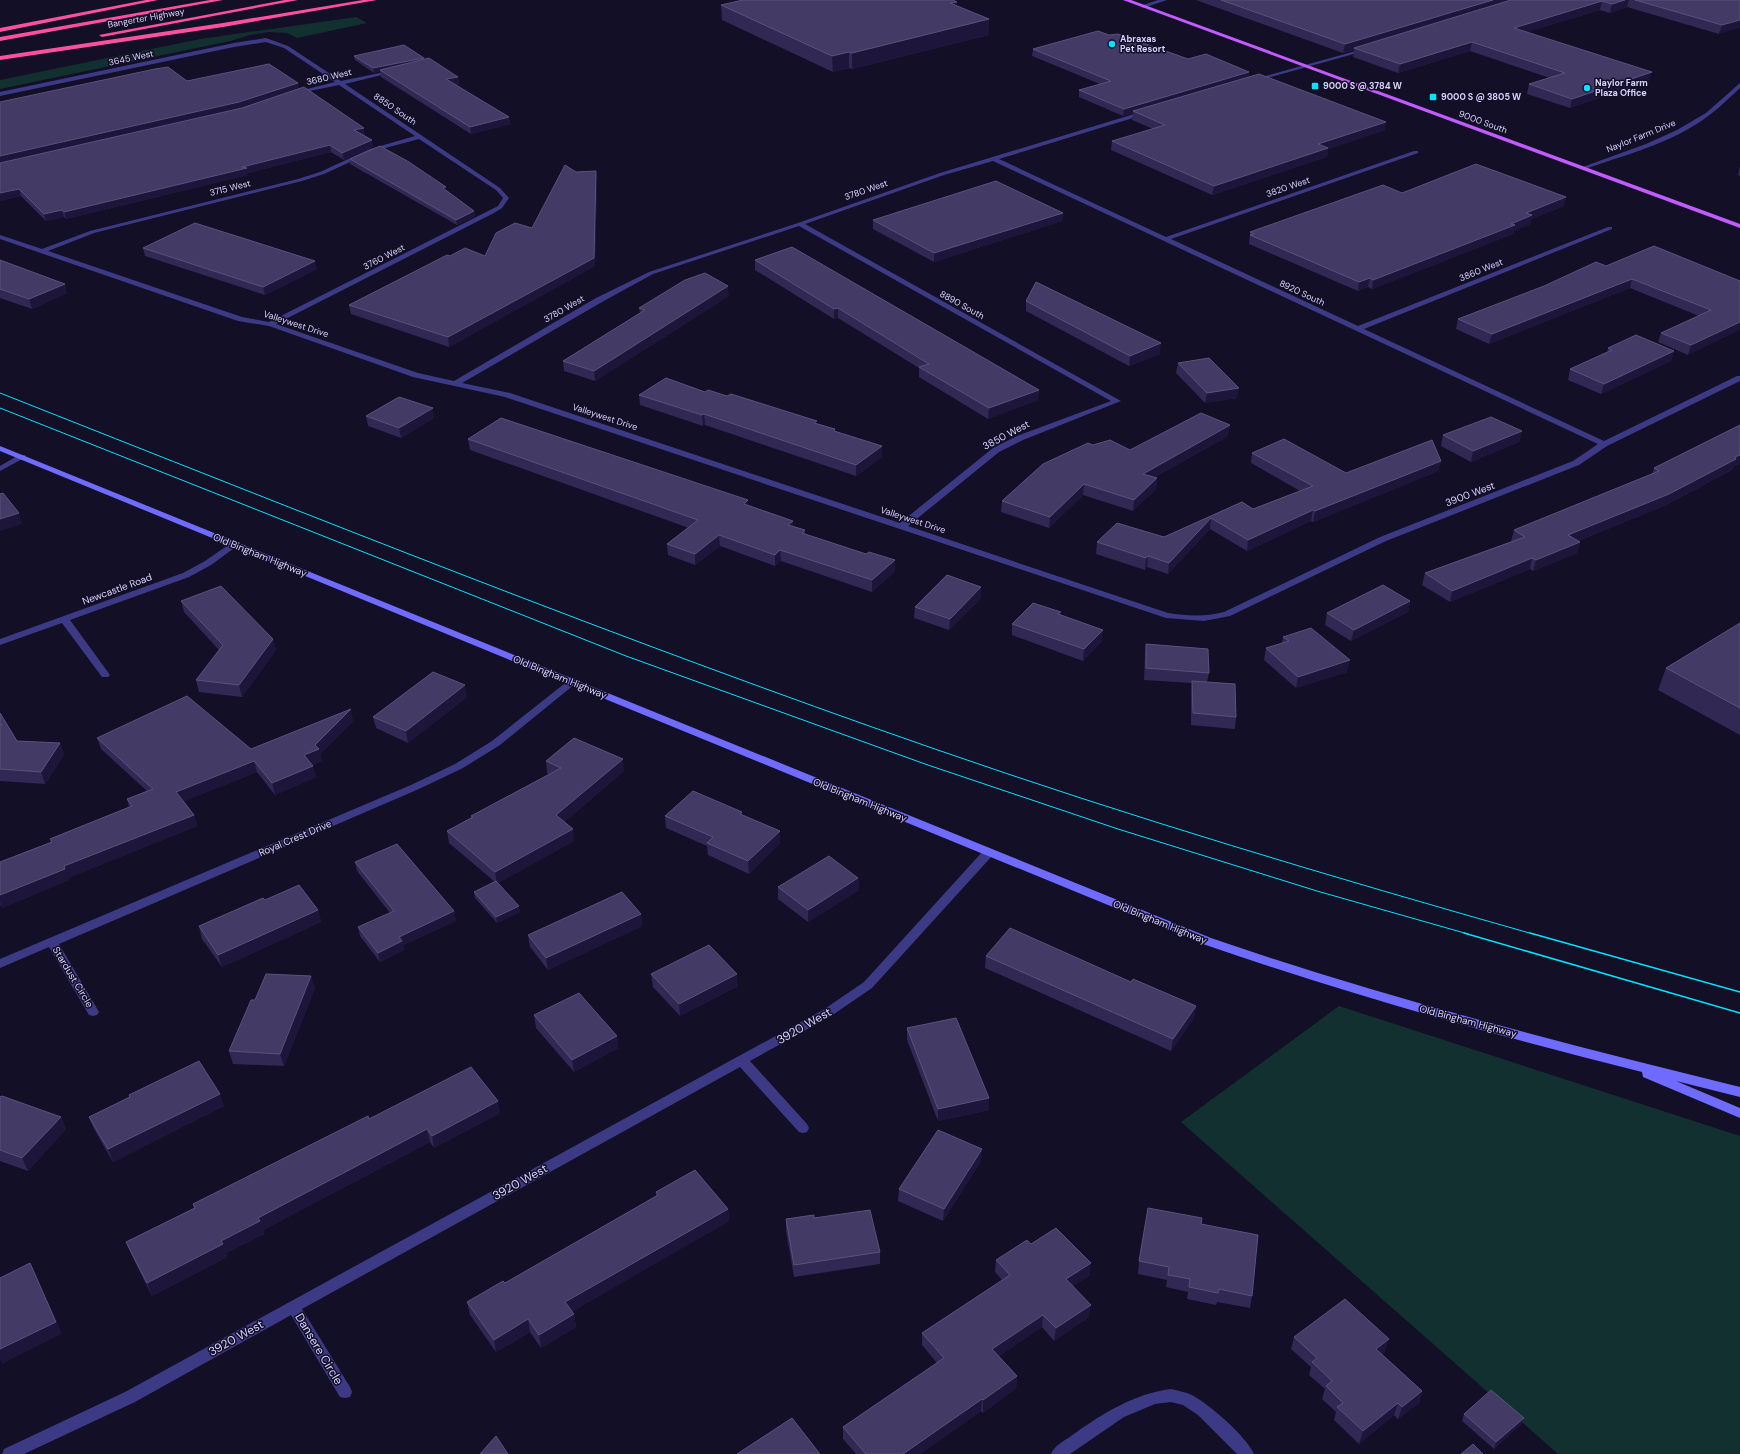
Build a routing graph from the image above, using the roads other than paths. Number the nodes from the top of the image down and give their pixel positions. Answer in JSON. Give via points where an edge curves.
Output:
{"nodes":[{"id":1,"x":155,"y":0,"type":"edge"},
{"id":2,"x":220,"y":0,"type":"edge"},
{"id":3,"x":295,"y":0,"type":"edge"},
{"id":4,"x":374,"y":0,"type":"edge"},
{"id":5,"x":1128,"y":0,"type":"edge"},
{"id":6,"x":1164,"y":0,"type":"edge"},
{"id":7,"x":1143,"y":6,"type":"junction"},
{"id":8,"x":0,"y":30,"type":"edge"},
{"id":9,"x":0,"y":39,"type":"edge"},
{"id":10,"x":266,"y":40,"type":"joint"},
{"id":11,"x":1370,"y":48,"type":"edge"},
{"id":12,"x":0,"y":54,"type":"edge"},
{"id":13,"x":0,"y":58,"type":"edge"},
{"id":14,"x":1307,"y":66,"type":"junction"},
{"id":15,"x":401,"y":69,"type":"edge"},
{"id":16,"x":1248,"y":82,"type":"edge"},
{"id":17,"x":339,"y":83,"type":"junction"},
{"id":18,"x":1740,"y":85,"type":"edge"},
{"id":19,"x":0,"y":94,"type":"edge"},
{"id":20,"x":293,"y":94,"type":"edge"},
{"id":21,"x":1150,"y":111,"type":"edge"},
{"id":22,"x":420,"y":137,"type":"junction"},
{"id":23,"x":1416,"y":152,"type":"dead end"},
{"id":24,"x":992,"y":158,"type":"junction"},
{"id":25,"x":1583,"y":168,"type":"junction"},
{"id":26,"x":504,"y":202,"type":"joint"},
{"id":27,"x":800,"y":224,"type":"junction"},
{"id":28,"x":1740,"y":226,"type":"edge"},
{"id":29,"x":1610,"y":228,"type":"dead end"},
{"id":30,"x":0,"y":237,"type":"edge"},
{"id":31,"x":1166,"y":239,"type":"junction"},
{"id":32,"x":43,"y":251,"type":"junction"},
{"id":33,"x":270,"y":324,"type":"junction"},
{"id":34,"x":1358,"y":329,"type":"junction"},
{"id":35,"x":1740,"y":378,"type":"edge"},
{"id":36,"x":454,"y":384,"type":"junction"},
{"id":37,"x":1116,"y":401,"type":"joint"},
{"id":38,"x":1604,"y":444,"type":"junction"},
{"id":39,"x":0,"y":448,"type":"edge"},
{"id":40,"x":22,"y":457,"type":"junction"},
{"id":41,"x":0,"y":469,"type":"edge"},
{"id":42,"x":901,"y":527,"type":"junction"},
{"id":43,"x":234,"y":544,"type":"junction"},
{"id":44,"x":64,"y":620,"type":"junction"},
{"id":45,"x":1204,"y":620,"type":"joint"},
{"id":46,"x":0,"y":642,"type":"edge"},
{"id":47,"x":105,"y":676,"type":"dead end"},
{"id":48,"x":572,"y":682,"type":"junction"},
{"id":49,"x":988,"y":853,"type":"junction"},
{"id":50,"x":52,"y":942,"type":"junction"},
{"id":51,"x":0,"y":964,"type":"edge"},
{"id":52,"x":93,"y":1012,"type":"dead end"},
{"id":53,"x":742,"y":1061,"type":"junction"},
{"id":54,"x":1615,"y":1061,"type":"junction"},
{"id":55,"x":1740,"y":1092,"type":"edge"},
{"id":56,"x":1740,"y":1112,"type":"edge"},
{"id":57,"x":803,"y":1128,"type":"dead end"},
{"id":58,"x":293,"y":1306,"type":"junction"},
{"id":59,"x":345,"y":1392,"type":"dead end"},
{"id":60,"x":9,"y":1454,"type":"edge"},
{"id":61,"x":1058,"y":1454,"type":"edge"},
{"id":62,"x":1248,"y":1454,"type":"edge"}],
"edges":[{"from":1,"to":8,"type":"highway"},
{"from":2,"to":9,"type":"highway","name":"Bangerter Highway"},
{"from":3,"to":12,"type":"highway","name":"Bangerter Highway"},
{"from":4,"to":13,"type":"highway","via":[[223,26]]},
{"from":5,"to":7,"type":"main road","name":"9000 South"},
{"from":6,"to":7,"type":"street"},
{"from":7,"to":14,"type":"main road","name":"9000 South"},
{"from":10,"to":17,"type":"street","name":"8850 South","via":[[286,47]]},
{"from":10,"to":19,"type":"street","name":"3645 West"},
{"from":11,"to":14,"type":"street"},
{"from":14,"to":16,"type":"street"},
{"from":14,"to":25,"type":"main road","name":"9000 South"},
{"from":15,"to":17,"type":"street","name":"3680 West"},
{"from":17,"to":20,"type":"street","name":"3680 West"},
{"from":17,"to":22,"type":"street","name":"8850 South"},
{"from":18,"to":25,"type":"street","name":"Naylor Farm Drive","via":[[1707,114],[1677,132]]},
{"from":21,"to":24,"type":"street","name":"3780 West"},
{"from":22,"to":26,"type":"street","name":"8850 South","via":[[498,189],[506,198]]},
{"from":22,"to":32,"type":"street","name":"3715 West","via":[[372,150],[307,178],[92,232]]},
{"from":23,"to":31,"type":"street","name":"3820 West"},
{"from":24,"to":27,"type":"street","name":"3780 West"},
{"from":24,"to":31,"type":"street","name":"8920 South"},
{"from":25,"to":28,"type":"main road","name":"9000 South"},
{"from":26,"to":33,"type":"street","name":"3760 West","via":[[492,212]]},
{"from":27,"to":36,"type":"street","name":"3780 West","via":[[651,273],[599,300]]},
{"from":27,"to":37,"type":"street","name":"8890 South"},
{"from":29,"to":34,"type":"street","name":"3860 West"},
{"from":30,"to":32,"type":"street","name":"Valleywest Drive"},
{"from":31,"to":34,"type":"street","name":"8920 South"},
{"from":32,"to":33,"type":"street","name":"Valleywest Drive","via":[[241,319]]},
{"from":33,"to":36,"type":"street","name":"Valleywest Drive","via":[[416,375]]},
{"from":34,"to":38,"type":"street","name":"8920 South"},
{"from":35,"to":38,"type":"street","name":"3900 West"},
{"from":36,"to":42,"type":"street","name":"Valleywest Drive","via":[[507,395]]},
{"from":37,"to":42,"type":"street","name":"3850 West","via":[[1020,438],[996,450]]},
{"from":38,"to":45,"type":"street","name":"3900 West","via":[[1576,463],[1383,539],[1227,614]]},
{"from":39,"to":40,"type":"street","name":"Old Bingham Highway"},
{"from":40,"to":41,"type":"street"},
{"from":40,"to":43,"type":"street","name":"Old Bingham Highway"},
{"from":42,"to":45,"type":"street","name":"Valleywest Drive","via":[[1166,615]]},
{"from":43,"to":44,"type":"street","name":"Newcastle Road","via":[[186,575]]},
{"from":43,"to":48,"type":"street","name":"Old Bingham Highway"},
{"from":44,"to":46,"type":"street","name":"Newcastle Road"},
{"from":44,"to":47,"type":"street"},
{"from":48,"to":49,"type":"street","name":"Old Bingham Highway"},
{"from":48,"to":50,"type":"street","name":"Royal Crest Drive","via":[[496,743],[453,769]]},
{"from":49,"to":53,"type":"street","name":"3920 West","via":[[868,985],[827,1013]]},
{"from":49,"to":54,"type":"street","name":"Old Bingham Highway","via":[[1237,952],[1375,995]]},
{"from":50,"to":51,"type":"street","name":"Royal Crest Drive"},
{"from":50,"to":52,"type":"street","name":"Stardust Circle"},
{"from":53,"to":57,"type":"street"},
{"from":53,"to":58,"type":"street","name":"3920 West"},
{"from":54,"to":55,"type":"street","name":"Old Bingham Highway"},
{"from":54,"to":56,"type":"street"},
{"from":58,"to":59,"type":"street","name":"Dansere Circle"},
{"from":58,"to":60,"type":"street","name":"3920 West","via":[[130,1397]]},
{"from":61,"to":62,"type":"street","via":[[1097,1425],[1132,1406],[1168,1395],[1185,1399],[1202,1409]]}]}
